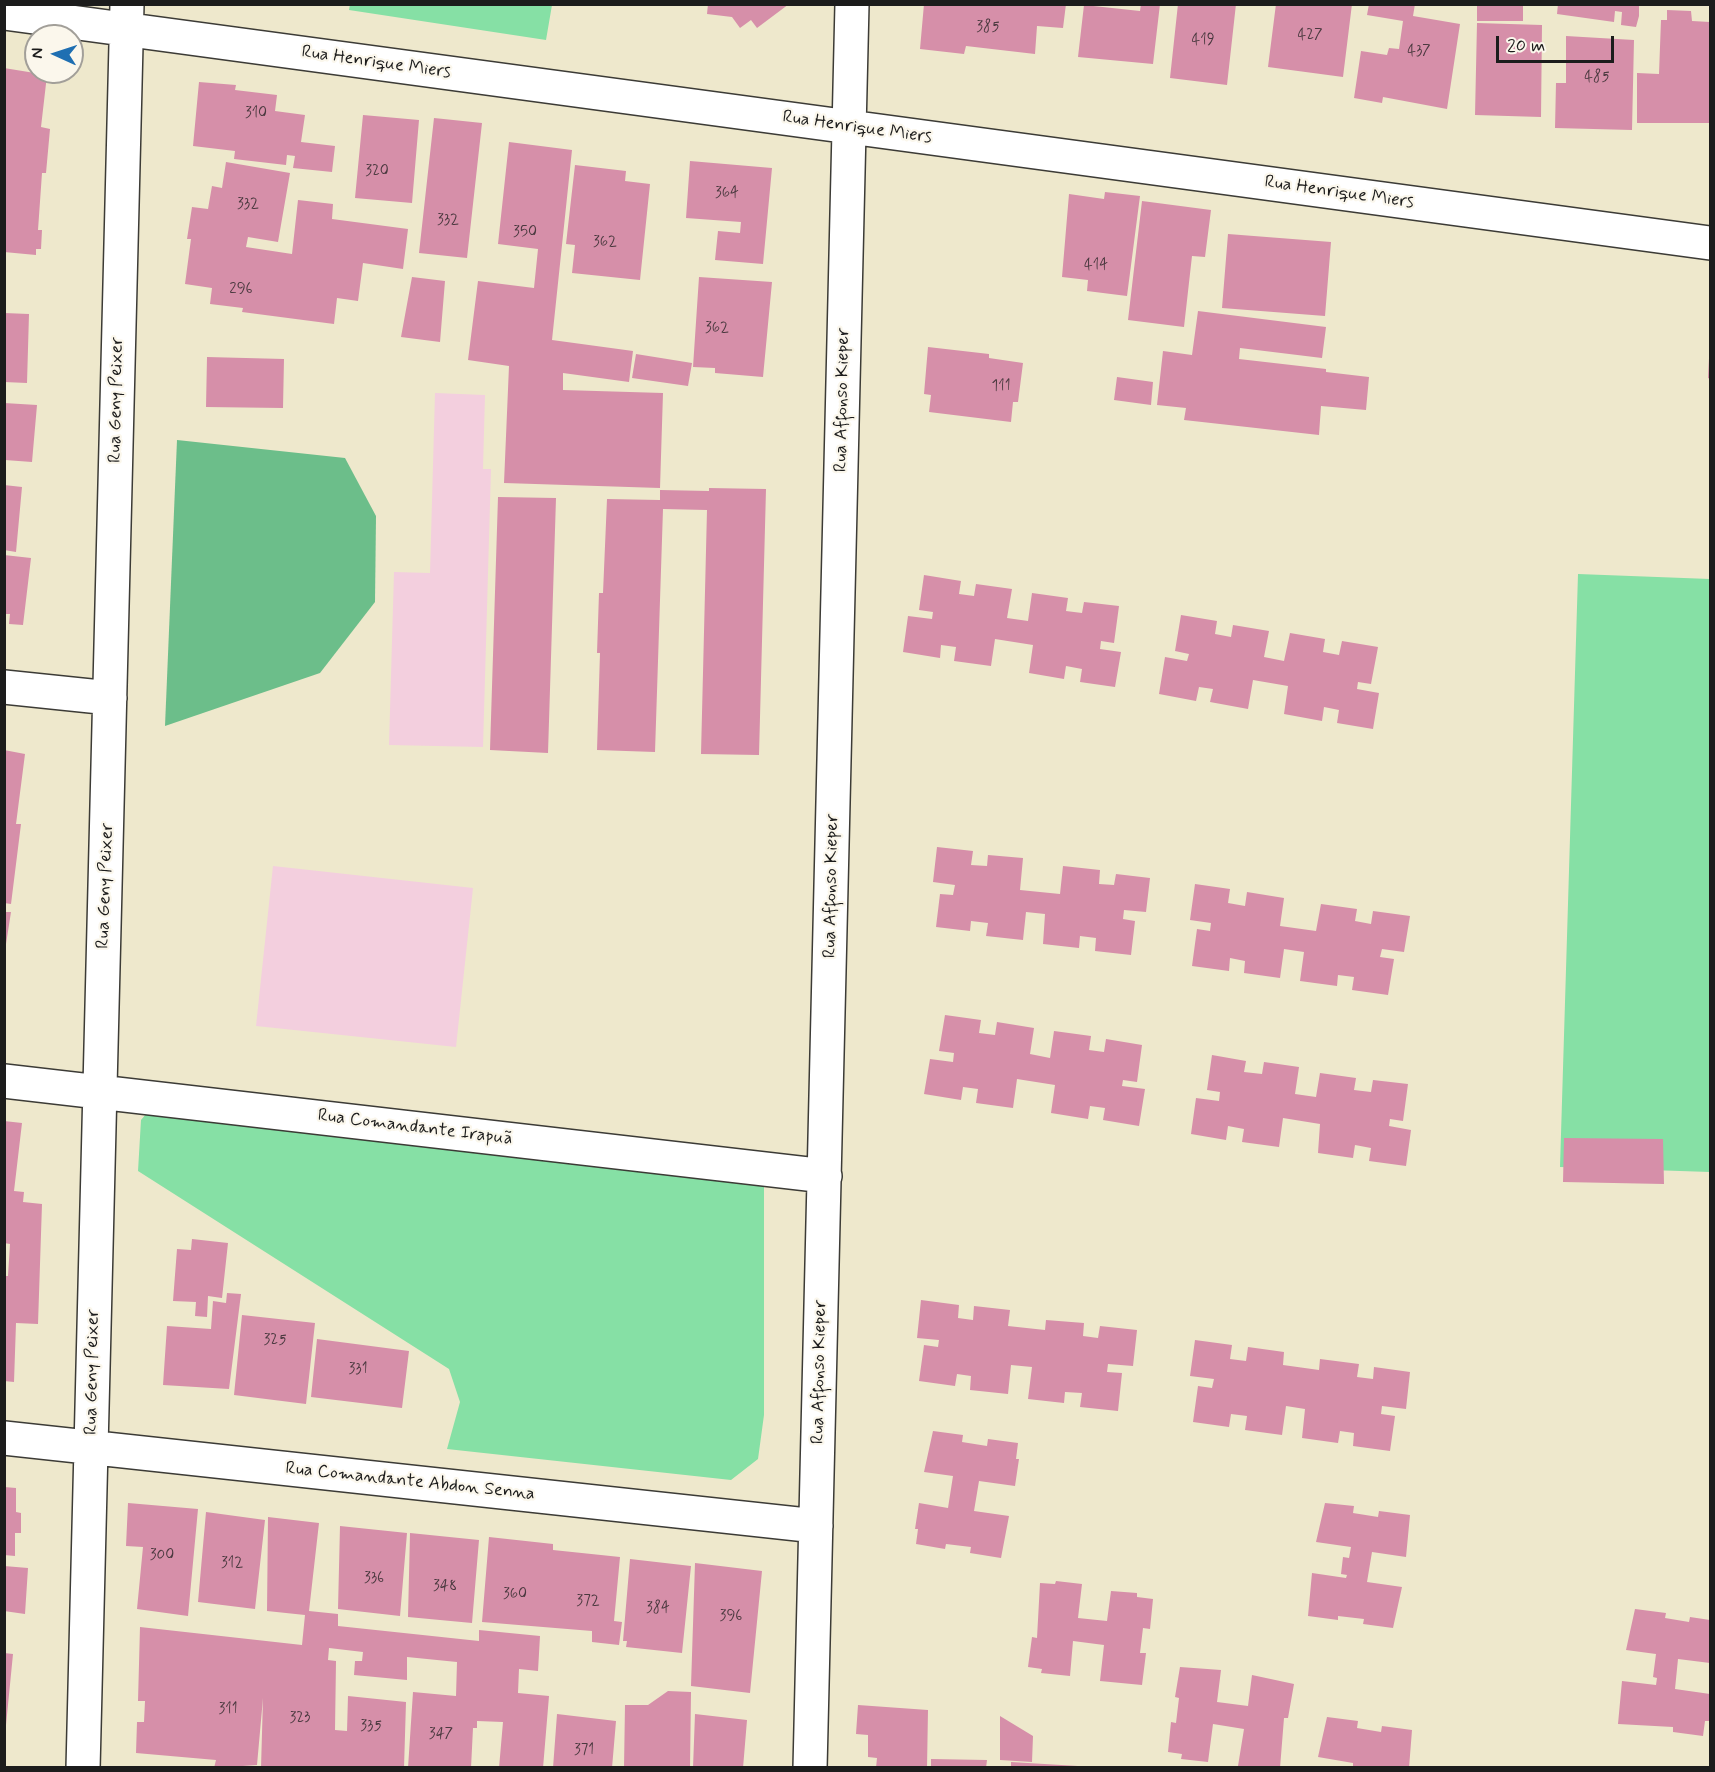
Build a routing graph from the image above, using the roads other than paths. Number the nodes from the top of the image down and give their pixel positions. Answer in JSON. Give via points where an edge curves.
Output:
{"nodes":[{"id":1,"x":852,"y":4,"type":"edge"},
{"id":2,"x":4,"y":13,"type":"edge"},
{"id":3,"x":127,"y":17,"type":"edge"},
{"id":4,"x":848,"y":127,"type":"junction"},
{"id":5,"x":1710,"y":243,"type":"edge"},
{"id":6,"x":4,"y":687,"type":"edge"},
{"id":7,"x":110,"y":698,"type":"junction"},
{"id":8,"x":4,"y":1081,"type":"edge"},
{"id":9,"x":100,"y":1092,"type":"junction"},
{"id":10,"x":825,"y":1176,"type":"junction"},
{"id":11,"x":4,"y":1438,"type":"edge"},
{"id":12,"x":92,"y":1447,"type":"junction"},
{"id":13,"x":816,"y":1526,"type":"junction"},
{"id":14,"x":83,"y":1767,"type":"edge"},
{"id":15,"x":810,"y":1767,"type":"edge"}],
"edges":[{"from":1,"to":4,"type":"street","name":"Rua Affonso Kieper"},
{"from":2,"to":3,"type":"street","name":"Rua Henrique Miers"},
{"from":3,"to":4,"type":"street","name":"Rua Henrique Miers"},
{"from":3,"to":7,"type":"street","name":"Rua Geny Peixer"},
{"from":4,"to":5,"type":"street","name":"Rua Henrique Miers"},
{"from":4,"to":10,"type":"street","name":"Rua Affonso Kieper"},
{"from":6,"to":7,"type":"street"},
{"from":7,"to":9,"type":"street","name":"Rua Geny Peixer"},
{"from":8,"to":9,"type":"street","name":"Rua Comandante Irapuã"},
{"from":9,"to":10,"type":"street","name":"Rua Comandante Irapuã"},
{"from":9,"to":12,"type":"street","name":"Rua Geny Peixer"},
{"from":10,"to":13,"type":"street","name":"Rua Affonso Kieper"},
{"from":11,"to":12,"type":"street","name":"Rua Comandante Abdon Senna"},
{"from":12,"to":13,"type":"street","name":"Rua Comandante Abdon Senna"},
{"from":12,"to":14,"type":"street","name":"Rua Geny Peixer"},
{"from":13,"to":15,"type":"street","name":"Rua Affonso Kieper"}]}
